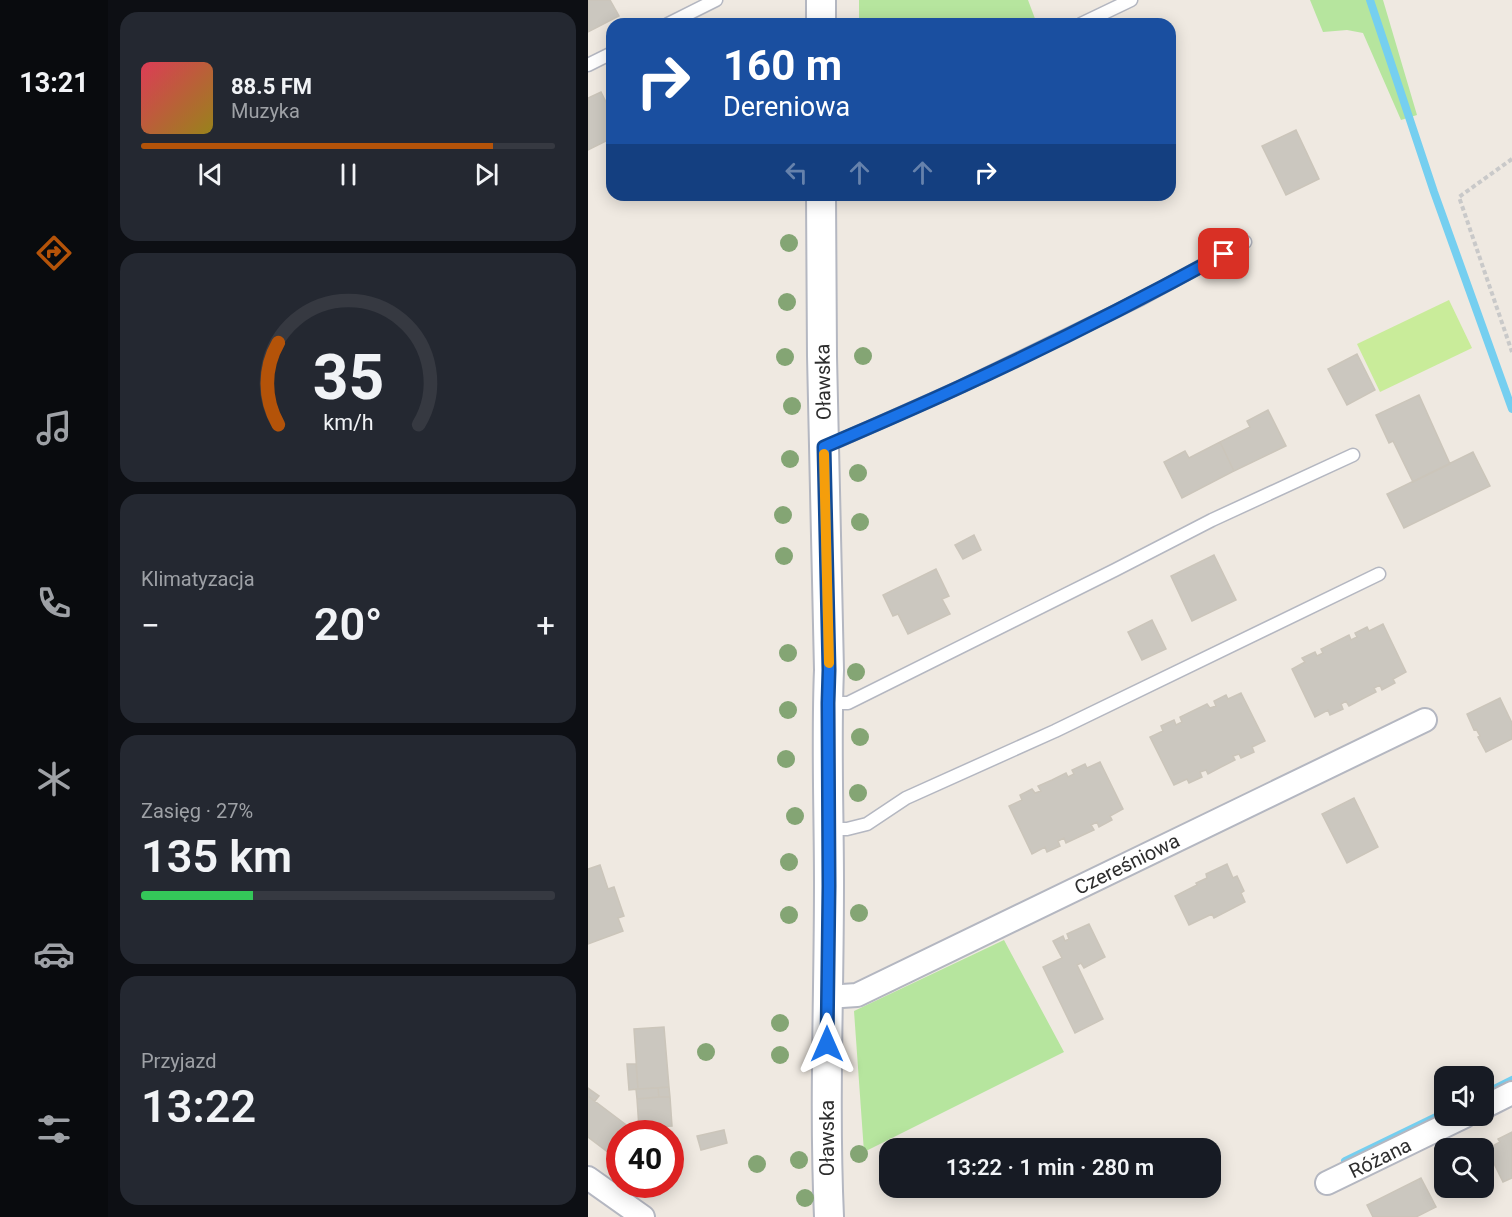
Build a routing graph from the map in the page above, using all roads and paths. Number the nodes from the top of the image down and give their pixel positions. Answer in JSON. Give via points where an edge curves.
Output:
{"nodes":[{"id":1,"x":716,"y":0,"type":"edge"},
{"id":2,"x":821,"y":0,"type":"edge"},
{"id":3,"x":1131,"y":0,"type":"edge"},
{"id":4,"x":681,"y":18,"type":"edge"},
{"id":5,"x":821,"y":18,"type":"edge"},
{"id":6,"x":1094,"y":18,"type":"edge"},
{"id":7,"x":606,"y":56,"type":"edge"},
{"id":8,"x":588,"y":65,"type":"edge"},
{"id":9,"x":1512,"y":159,"type":"edge"},
{"id":10,"x":821,"y":201,"type":"edge"},
{"id":11,"x":1245,"y":242,"type":"dead end"},
{"id":12,"x":1512,"y":352,"type":"edge"},
{"id":13,"x":824,"y":447,"type":"junction"},
{"id":14,"x":1353,"y":455,"type":"dead end"},
{"id":15,"x":1378,"y":574,"type":"dead end"},
{"id":16,"x":828,"y":703,"type":"junction"},
{"id":17,"x":1425,"y":720,"type":"dead end"},
{"id":18,"x":828,"y":829,"type":"junction"},
{"id":19,"x":827,"y":997,"type":"junction"},
{"id":20,"x":1512,"y":1093,"type":"edge"},
{"id":21,"x":1494,"y":1102,"type":"edge"},
{"id":22,"x":1445,"y":1126,"type":"edge"},
{"id":23,"x":588,"y":1178,"type":"edge"},
{"id":24,"x":1328,"y":1184,"type":"dead end"},
{"id":25,"x":643,"y":1217,"type":"edge"},
{"id":26,"x":829,"y":1217,"type":"edge"}],
"edges":[{"from":1,"to":4,"type":"lane"},
{"from":2,"to":5,"type":"street"},
{"from":3,"to":6,"type":"lane"},
{"from":7,"to":8,"type":"lane"},
{"from":9,"to":12,"type":"path","via":[[1459,197]]},
{"from":10,"to":13,"type":"street","name":"Oławska"},
{"from":11,"to":13,"type":"lane","via":[[1141,299],[962,386]]},
{"from":13,"to":16,"type":"street","name":"Oławska"},
{"from":14,"to":16,"type":"lane","via":[[1212,519],[848,703]]},
{"from":15,"to":18,"type":"lane","via":[[1055,731],[906,798],[867,824]]},
{"from":16,"to":18,"type":"street","name":"Oławska"},
{"from":17,"to":19,"type":"street","name":"Czereśniowa","via":[[857,995]]},
{"from":18,"to":19,"type":"street","name":"Oławska"},
{"from":19,"to":26,"type":"street","name":"Oławska"},
{"from":20,"to":21,"type":"street"},
{"from":22,"to":24,"type":"street","name":"Różana"},
{"from":23,"to":25,"type":"street"}]}
